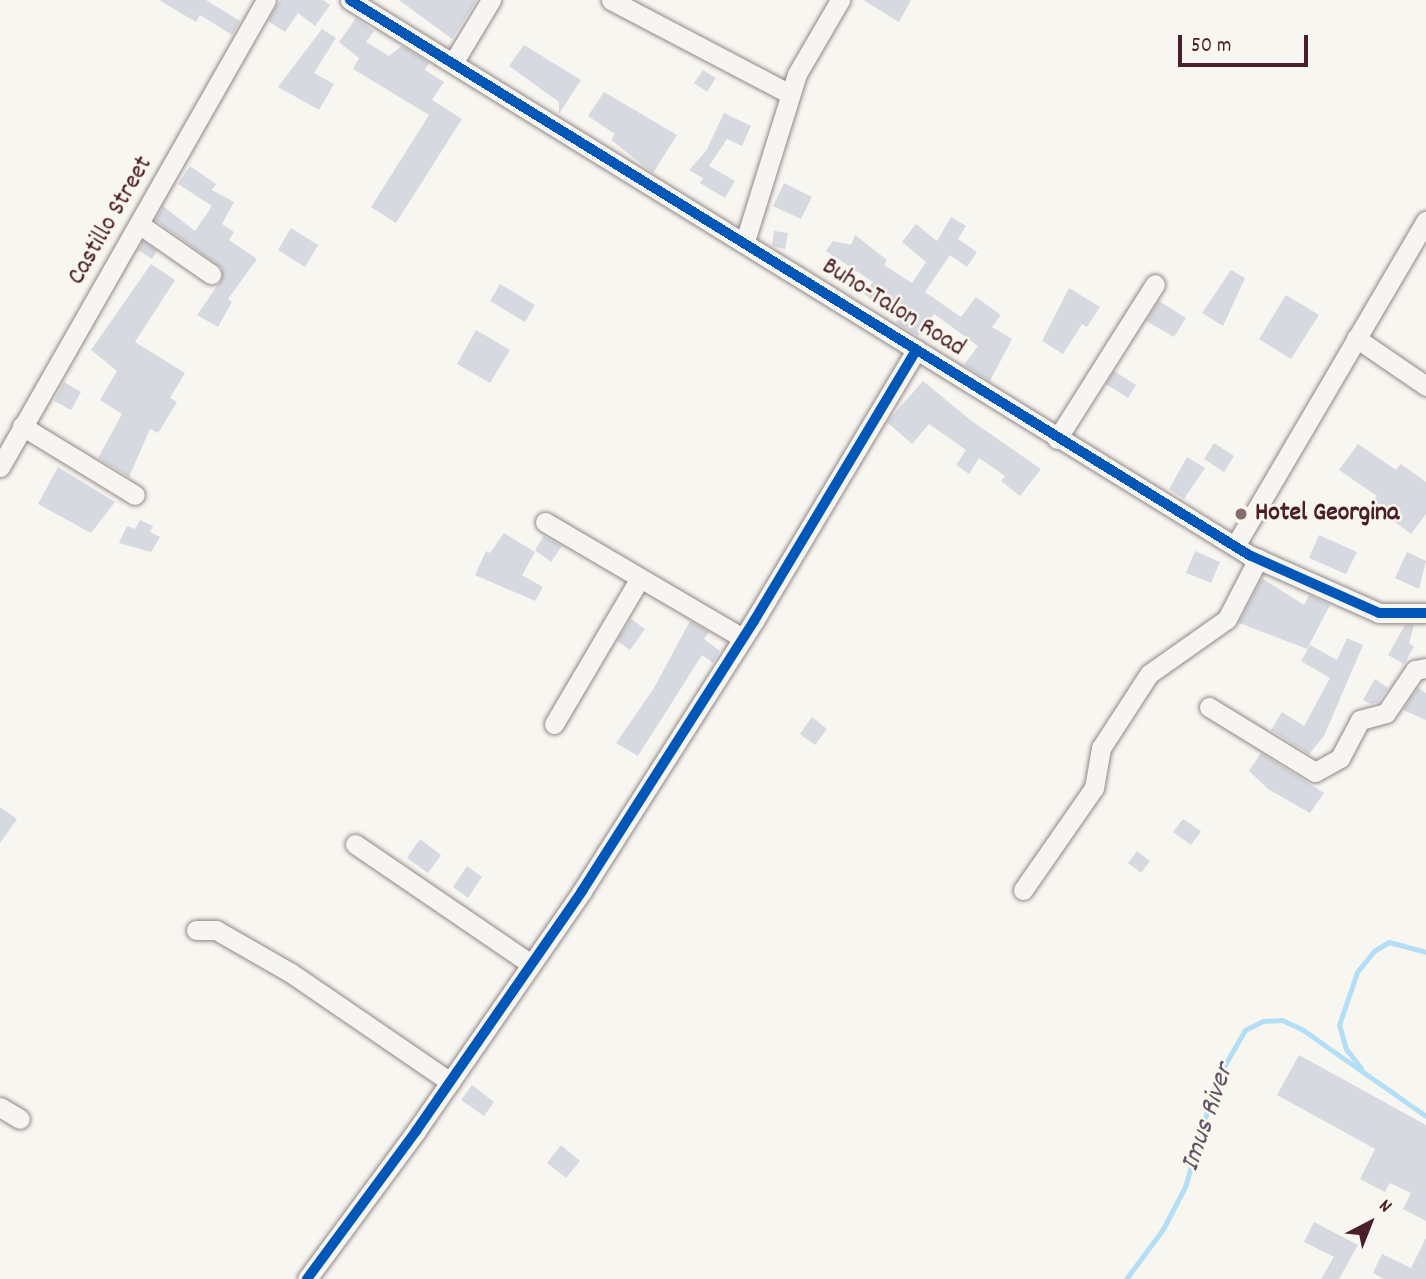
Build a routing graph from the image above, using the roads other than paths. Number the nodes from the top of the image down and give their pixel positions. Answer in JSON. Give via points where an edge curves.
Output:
{"nodes":[{"id":1,"x":266,"y":0,"type":"edge"},
{"id":2,"x":350,"y":0,"type":"edge"},
{"id":3,"x":491,"y":0,"type":"edge"},
{"id":4,"x":611,"y":0,"type":"edge"},
{"id":5,"x":840,"y":0,"type":"edge"},
{"id":6,"x":453,"y":63,"type":"junction"},
{"id":7,"x":790,"y":94,"type":"junction"},
{"id":8,"x":1426,"y":220,"type":"edge"},
{"id":9,"x":139,"y":224,"type":"junction"},
{"id":10,"x":745,"y":241,"type":"junction"},
{"id":11,"x":211,"y":274,"type":"dead end"},
{"id":12,"x":1155,"y":284,"type":"dead end"},
{"id":13,"x":1356,"y":338,"type":"junction"},
{"id":14,"x":916,"y":350,"type":"junction"},
{"id":15,"x":1426,"y":386,"type":"edge"},
{"id":16,"x":22,"y":425,"type":"junction"},
{"id":17,"x":1057,"y":439,"type":"junction"},
{"id":18,"x":0,"y":467,"type":"edge"},
{"id":19,"x":135,"y":495,"type":"dead end"},
{"id":20,"x":545,"y":522,"type":"dead end"},
{"id":21,"x":1235,"y":546,"type":"junction"},
{"id":22,"x":1258,"y":559,"type":"junction"},
{"id":23,"x":640,"y":578,"type":"junction"},
{"id":24,"x":1426,"y":613,"type":"edge"},
{"id":25,"x":743,"y":638,"type":"junction"},
{"id":26,"x":1426,"y":672,"type":"edge"},
{"id":27,"x":1209,"y":707,"type":"dead end"},
{"id":28,"x":554,"y":724,"type":"dead end"},
{"id":29,"x":355,"y":844,"type":"dead end"},
{"id":30,"x":1023,"y":890,"type":"dead end"},
{"id":31,"x":196,"y":930,"type":"dead end"},
{"id":32,"x":531,"y":964,"type":"junction"},
{"id":33,"x":450,"y":1082,"type":"junction"},
{"id":34,"x":0,"y":1107,"type":"edge"},
{"id":35,"x":20,"y":1119,"type":"dead end"},
{"id":36,"x":307,"y":1279,"type":"edge"}],
"edges":[{"from":1,"to":9,"type":"street","name":"Castillo Street"},
{"from":2,"to":6,"type":"street","name":"Buho-Talon Road"},
{"from":3,"to":6,"type":"street"},
{"from":4,"to":7,"type":"street"},
{"from":5,"to":7,"type":"street"},
{"from":6,"to":10,"type":"street","name":"Buho-Talon Road"},
{"from":7,"to":10,"type":"street"},
{"from":8,"to":13,"type":"street"},
{"from":9,"to":11,"type":"street"},
{"from":9,"to":16,"type":"street","name":"Castillo Street"},
{"from":10,"to":14,"type":"street","name":"Buho-Talon Road"},
{"from":12,"to":17,"type":"street"},
{"from":13,"to":15,"type":"street"},
{"from":13,"to":21,"type":"street"},
{"from":14,"to":17,"type":"street","name":"Buho-Talon Road"},
{"from":14,"to":25,"type":"street"},
{"from":16,"to":18,"type":"street","name":"Castillo Street"},
{"from":16,"to":19,"type":"street"},
{"from":17,"to":21,"type":"street","name":"Buho-Talon Road"},
{"from":20,"to":23,"type":"street"},
{"from":21,"to":22,"type":"street","name":"Buho-Talon Road"},
{"from":22,"to":24,"type":"street","name":"Buho-Talon Road","via":[[1379,613]]},
{"from":22,"to":30,"type":"street","via":[[1227,619],[1149,674],[1101,748],[1094,788]]},
{"from":23,"to":25,"type":"street"},
{"from":23,"to":28,"type":"street"},
{"from":25,"to":32,"type":"street"},
{"from":26,"to":27,"type":"street","via":[[1415,670],[1386,713],[1360,720],[1339,758],[1315,772]]},
{"from":29,"to":32,"type":"street"},
{"from":31,"to":33,"type":"street","via":[[216,930],[280,967]]},
{"from":32,"to":33,"type":"street"},
{"from":33,"to":36,"type":"street"},
{"from":34,"to":35,"type":"street"}]}
